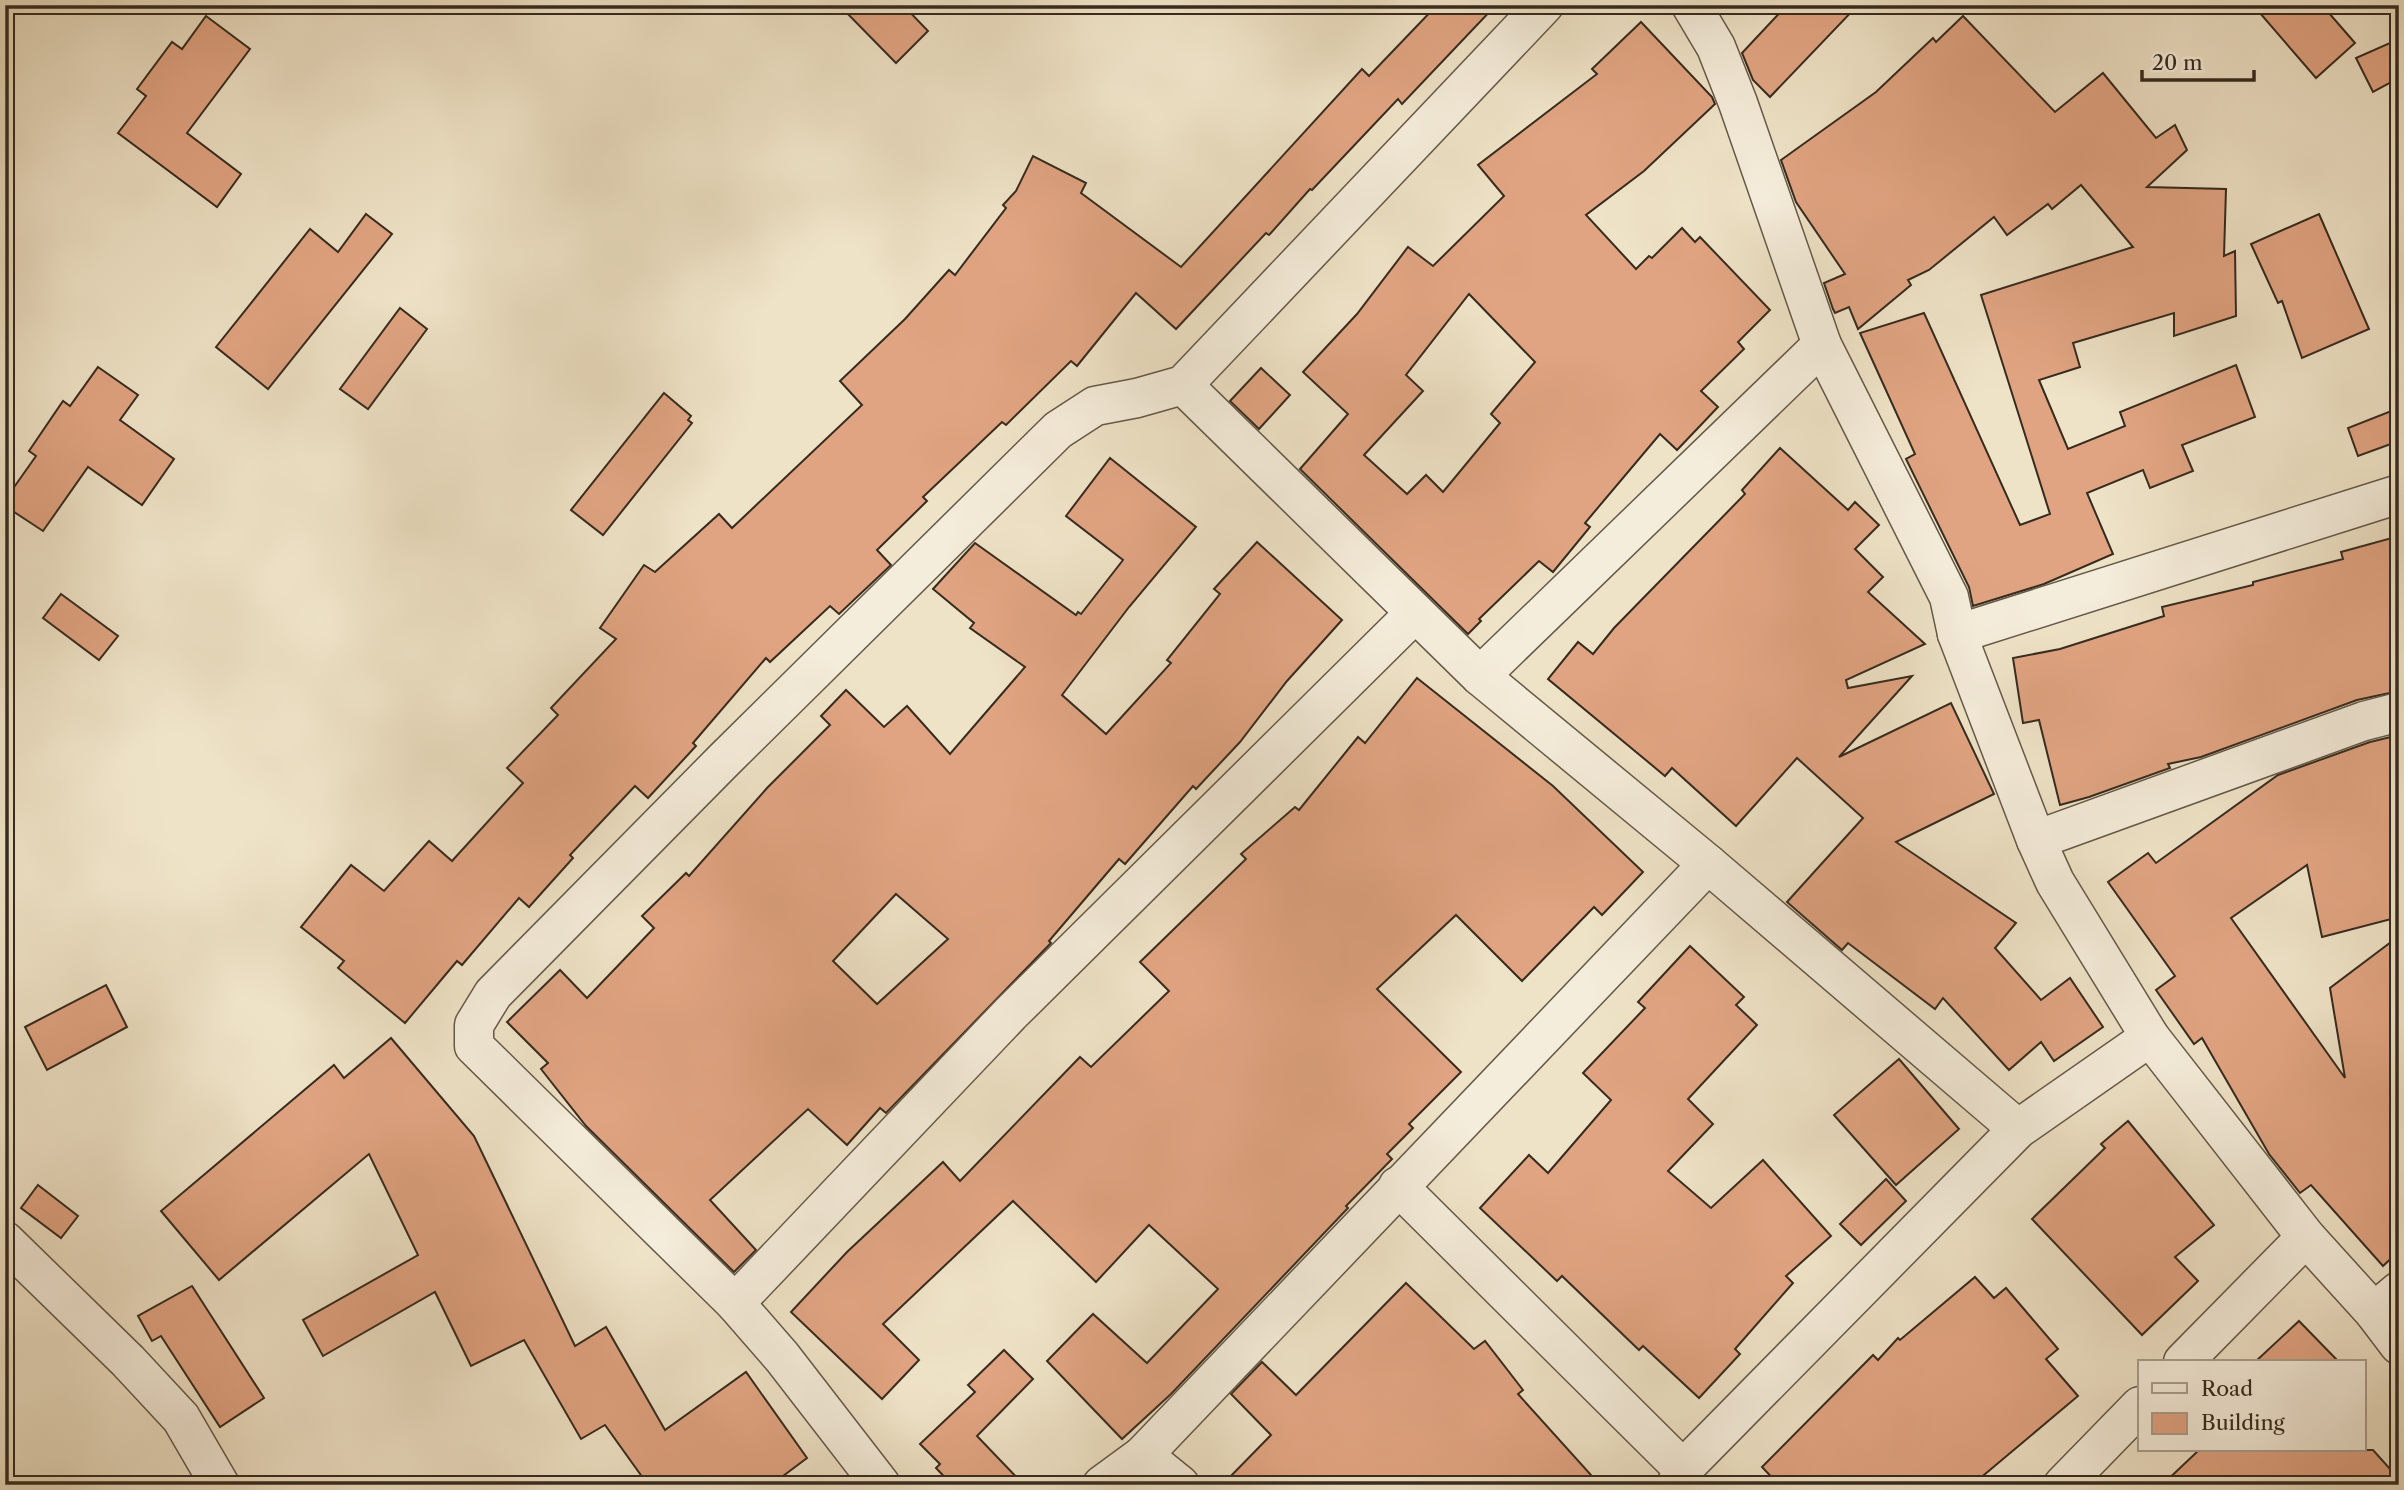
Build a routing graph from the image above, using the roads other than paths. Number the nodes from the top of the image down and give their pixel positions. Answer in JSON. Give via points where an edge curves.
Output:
{"nodes":[{"id":1,"x":1544,"y":5,"type":"edge"},
{"id":2,"x":1691,"y":5,"type":"edge"},
{"id":3,"x":1822,"y":345,"type":"junction"},
{"id":4,"x":1183,"y":385,"type":"junction"},
{"id":5,"x":2399,"y":494,"type":"edge"},
{"id":6,"x":1415,"y":613,"type":"junction"},
{"id":7,"x":1957,"y":634,"type":"junction"},
{"id":8,"x":1480,"y":676,"type":"junction"},
{"id":9,"x":2399,"y":712,"type":"edge"},
{"id":10,"x":2036,"y":840,"type":"junction"},
{"id":11,"x":1708,"y":864,"type":"junction"},
{"id":12,"x":2150,"y":1037,"type":"junction"},
{"id":13,"x":2018,"y":1129,"type":"junction"},
{"id":14,"x":1398,"y":1186,"type":"junction"},
{"id":15,"x":2306,"y":1237,"type":"junction"},
{"id":16,"x":5,"y":1241,"type":"edge"},
{"id":17,"x":2386,"y":1302,"type":"edge"},
{"id":18,"x":735,"y":1303,"type":"junction"},
{"id":19,"x":2399,"y":1345,"type":"edge"},
{"id":20,"x":2185,"y":1360,"type":"edge"},
{"id":21,"x":2138,"y":1408,"type":"edge"},
{"id":22,"x":1143,"y":1455,"type":"junction"},
{"id":23,"x":1680,"y":1477,"type":"edge"},
{"id":24,"x":220,"y":1485,"type":"edge"},
{"id":25,"x":881,"y":1485,"type":"edge"},
{"id":26,"x":1102,"y":1485,"type":"edge"},
{"id":27,"x":1180,"y":1485,"type":"edge"},
{"id":28,"x":2063,"y":1485,"type":"edge"}],
"edges":[{"from":1,"to":4,"type":"street"},
{"from":2,"to":3,"type":"street","via":[[1716,47],[1738,103]]},
{"from":3,"to":7,"type":"street","via":[[1949,597]]},
{"from":3,"to":8,"type":"street"},
{"from":4,"to":6,"type":"street"},
{"from":4,"to":18,"type":"street","via":[[1095,406],[1058,430],[502,984],[474,1025],[474,1046]]},
{"from":5,"to":7,"type":"street"},
{"from":6,"to":8,"type":"street"},
{"from":6,"to":18,"type":"street","via":[[1010,1014]]},
{"from":7,"to":10,"type":"street"},
{"from":8,"to":11,"type":"street"},
{"from":9,"to":10,"type":"street"},
{"from":10,"to":12,"type":"street","via":[[2055,882]]},
{"from":11,"to":13,"type":"street"},
{"from":11,"to":14,"type":"street"},
{"from":12,"to":13,"type":"street"},
{"from":12,"to":15,"type":"street"},
{"from":13,"to":23,"type":"street"},
{"from":14,"to":22,"type":"street"},
{"from":14,"to":23,"type":"street"},
{"from":15,"to":17,"type":"street"},
{"from":15,"to":20,"type":"street"},
{"from":16,"to":24,"type":"street","via":[[181,1418]]},
{"from":17,"to":19,"type":"street"},
{"from":18,"to":25,"type":"street"},
{"from":21,"to":28,"type":"street"},
{"from":22,"to":26,"type":"street"},
{"from":22,"to":27,"type":"street"}]}
